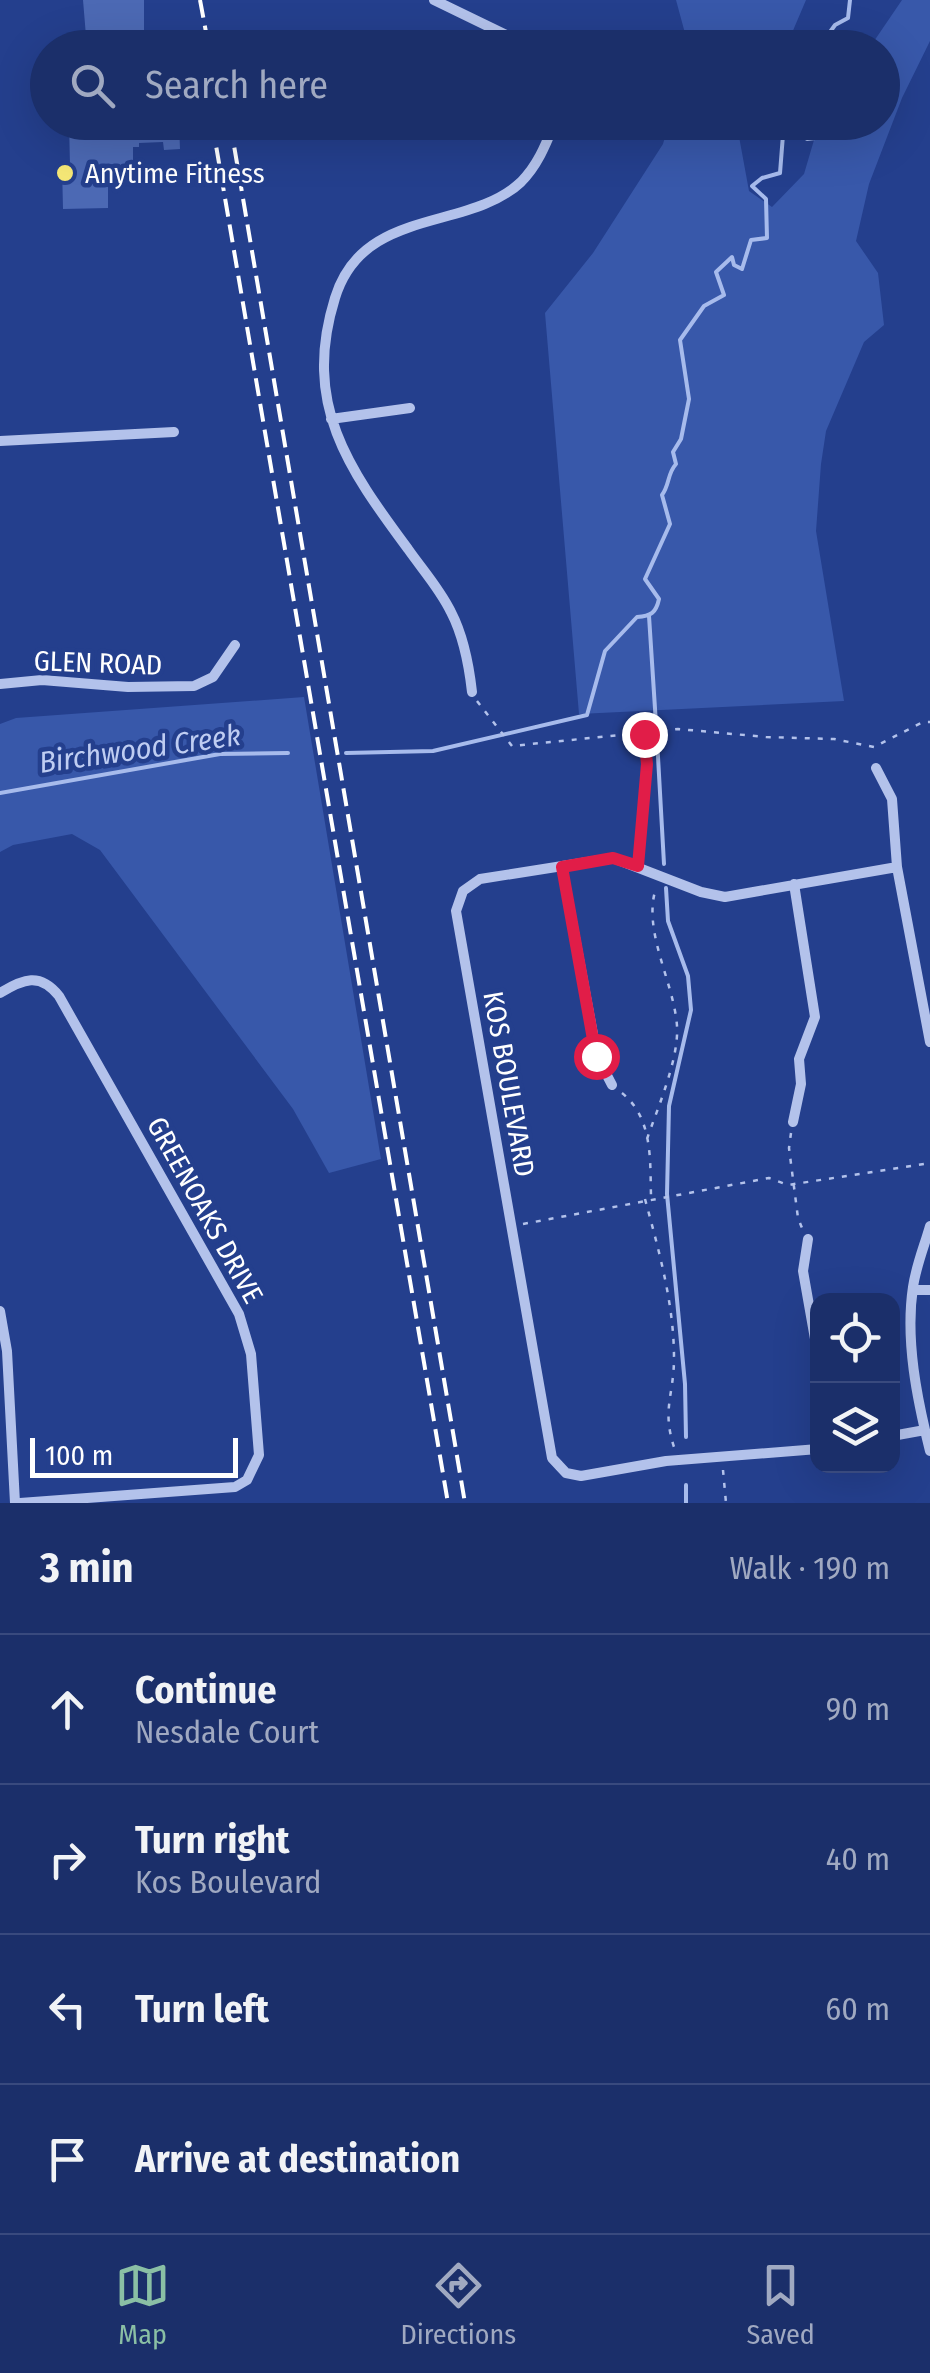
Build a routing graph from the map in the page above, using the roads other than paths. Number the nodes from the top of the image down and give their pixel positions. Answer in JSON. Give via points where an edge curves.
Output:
{"nodes":[{"id":1,"x":434,"y":0,"type":"edge"},
{"id":2,"x":496,"y":30,"type":"edge"},
{"id":3,"x":547,"y":140,"type":"edge"},
{"id":4,"x":410,"y":408,"type":"dead end"},
{"id":5,"x":331,"y":420,"type":"junction"},
{"id":6,"x":174,"y":432,"type":"dead end"},
{"id":7,"x":0,"y":441,"type":"edge"},
{"id":8,"x":235,"y":645,"type":"dead end"},
{"id":9,"x":0,"y":684,"type":"edge"},
{"id":10,"x":472,"y":692,"type":"road end"},
{"id":11,"x":876,"y":768,"type":"dead end"},
{"id":12,"x":562,"y":867,"type":"junction"},
{"id":13,"x":898,"y":867,"type":"junction"},
{"id":14,"x":794,"y":884,"type":"junction"},
{"id":15,"x":0,"y":993,"type":"edge"},
{"id":16,"x":930,"y":1042,"type":"edge"},
{"id":17,"x":612,"y":1085,"type":"road end"},
{"id":18,"x":793,"y":1122,"type":"road end"},
{"id":19,"x":930,"y":1226,"type":"edge"},
{"id":20,"x":808,"y":1239,"type":"road end"},
{"id":21,"x":912,"y":1290,"type":"junction"},
{"id":22,"x":930,"y":1290,"type":"edge"},
{"id":23,"x":0,"y":1311,"type":"edge"},
{"id":24,"x":810,"y":1311,"type":"edge"},
{"id":25,"x":925,"y":1430,"type":"junction"},
{"id":26,"x":900,"y":1435,"type":"edge"},
{"id":27,"x":810,"y":1449,"type":"edge"},
{"id":28,"x":930,"y":1451,"type":"edge"},
{"id":29,"x":18,"y":1503,"type":"edge"}],
"edges":[{"from":1,"to":2,"type":"street"},
{"from":3,"to":5,"type":"street","via":[[518,185],[395,232],[345,273],[324,348]]},
{"from":4,"to":5,"type":"street"},
{"from":5,"to":10,"type":"street","via":[[350,469],[451,611]]},
{"from":6,"to":7,"type":"street"},
{"from":8,"to":9,"type":"street","name":"GLEN ROAD","via":[[213,677],[194,686]]},
{"from":11,"to":13,"type":"street","via":[[892,800]]},
{"from":12,"to":14,"type":"street","name":"KOS BOULEVARD","via":[[613,858],[725,897]]},
{"from":12,"to":17,"type":"street","via":[[596,1056]]},
{"from":12,"to":27,"type":"street","name":"KOS BOULEVARD","via":[[480,879],[463,892],[456,911],[552,1458],[575,1476]]},
{"from":13,"to":14,"type":"street","name":"KOS BOULEVARD"},
{"from":13,"to":16,"type":"street"},
{"from":14,"to":18,"type":"street","via":[[814,1017],[799,1059]]},
{"from":15,"to":29,"type":"street","name":"GREENOAKS DRIVE","via":[[23,979],[38,979],[59,996],[240,1314],[251,1354],[259,1455],[247,1480],[235,1487]]},
{"from":19,"to":21,"type":"street"},
{"from":20,"to":24,"type":"street","via":[[803,1271]]},
{"from":21,"to":22,"type":"street"},
{"from":21,"to":25,"type":"street","via":[[912,1346]]},
{"from":23,"to":29,"type":"street"},
{"from":25,"to":26,"type":"street"},
{"from":25,"to":28,"type":"street"}]}
